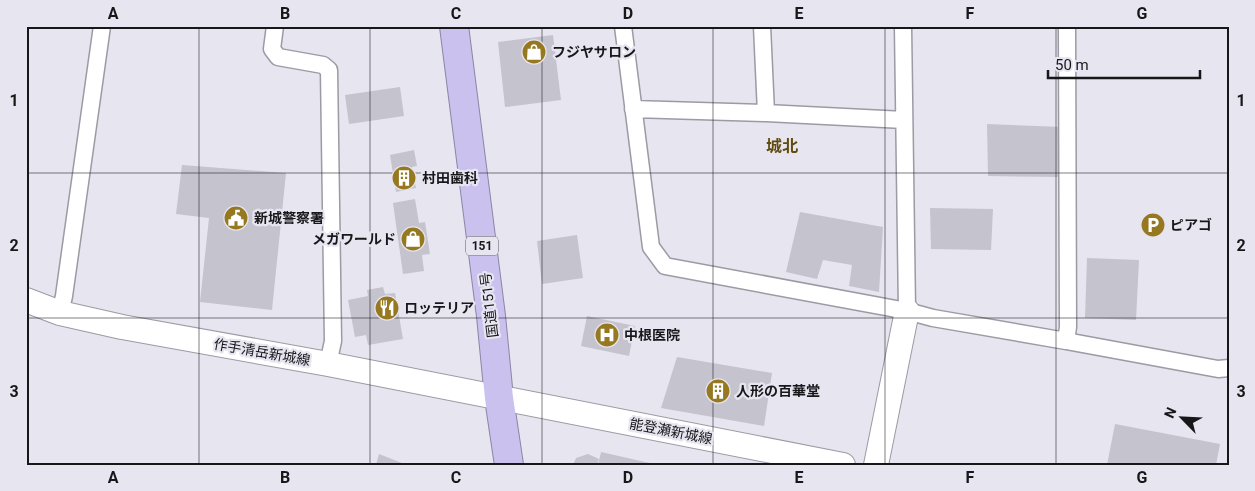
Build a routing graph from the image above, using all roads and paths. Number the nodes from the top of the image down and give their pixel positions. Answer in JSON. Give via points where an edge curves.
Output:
{"nodes":[{"id":1,"x":102,"y":26,"type":"edge"},
{"id":2,"x":275,"y":26,"type":"edge"},
{"id":3,"x":454,"y":26,"type":"edge"},
{"id":4,"x":623,"y":26,"type":"edge"},
{"id":5,"x":762,"y":26,"type":"edge"},
{"id":6,"x":904,"y":26,"type":"edge"},
{"id":7,"x":1067,"y":26,"type":"edge"},
{"id":8,"x":633,"y":109,"type":"junction"},
{"id":9,"x":766,"y":113,"type":"junction"},
{"id":10,"x":904,"y":120,"type":"junction"},
{"id":11,"x":26,"y":300,"type":"edge"},
{"id":12,"x":907,"y":311,"type":"junction"},
{"id":13,"x":60,"y":313,"type":"junction"},
{"id":14,"x":1066,"y":341,"type":"junction"},
{"id":15,"x":328,"y":364,"type":"junction"},
{"id":16,"x":1229,"y":368,"type":"edge"},
{"id":17,"x":499,"y":398,"type":"junction"},
{"id":18,"x":509,"y":465,"type":"edge"},
{"id":19,"x":843,"y":465,"type":"edge"},
{"id":20,"x":876,"y":465,"type":"edge"}],
"edges":[{"from":1,"to":13,"type":"street"},
{"from":2,"to":15,"type":"street","via":[[272,50],[278,58],[323,65],[329,70],[333,341]]},
{"from":3,"to":17,"type":"highway","name":"国道151号","number":"151"},
{"from":4,"to":8,"type":"street"},
{"from":5,"to":9,"type":"street"},
{"from":6,"to":10,"type":"street"},
{"from":7,"to":14,"type":"street"},
{"from":8,"to":9,"type":"street"},
{"from":8,"to":12,"type":"street","via":[[651,247],[665,266]]},
{"from":9,"to":10,"type":"street"},
{"from":10,"to":12,"type":"street"},
{"from":11,"to":13,"type":"main road","name":"作手清岳新城線"},
{"from":12,"to":14,"type":"street"},
{"from":12,"to":20,"type":"main road"},
{"from":13,"to":15,"type":"main road","name":"作手清岳新城線"},
{"from":14,"to":16,"type":"street","via":[[1218,369]]},
{"from":15,"to":17,"type":"main road","name":"作手清岳新城線"},
{"from":17,"to":18,"type":"highway","name":"国道151号","number":"151"},
{"from":17,"to":19,"type":"main road","name":"能登瀬新城線"}]}
